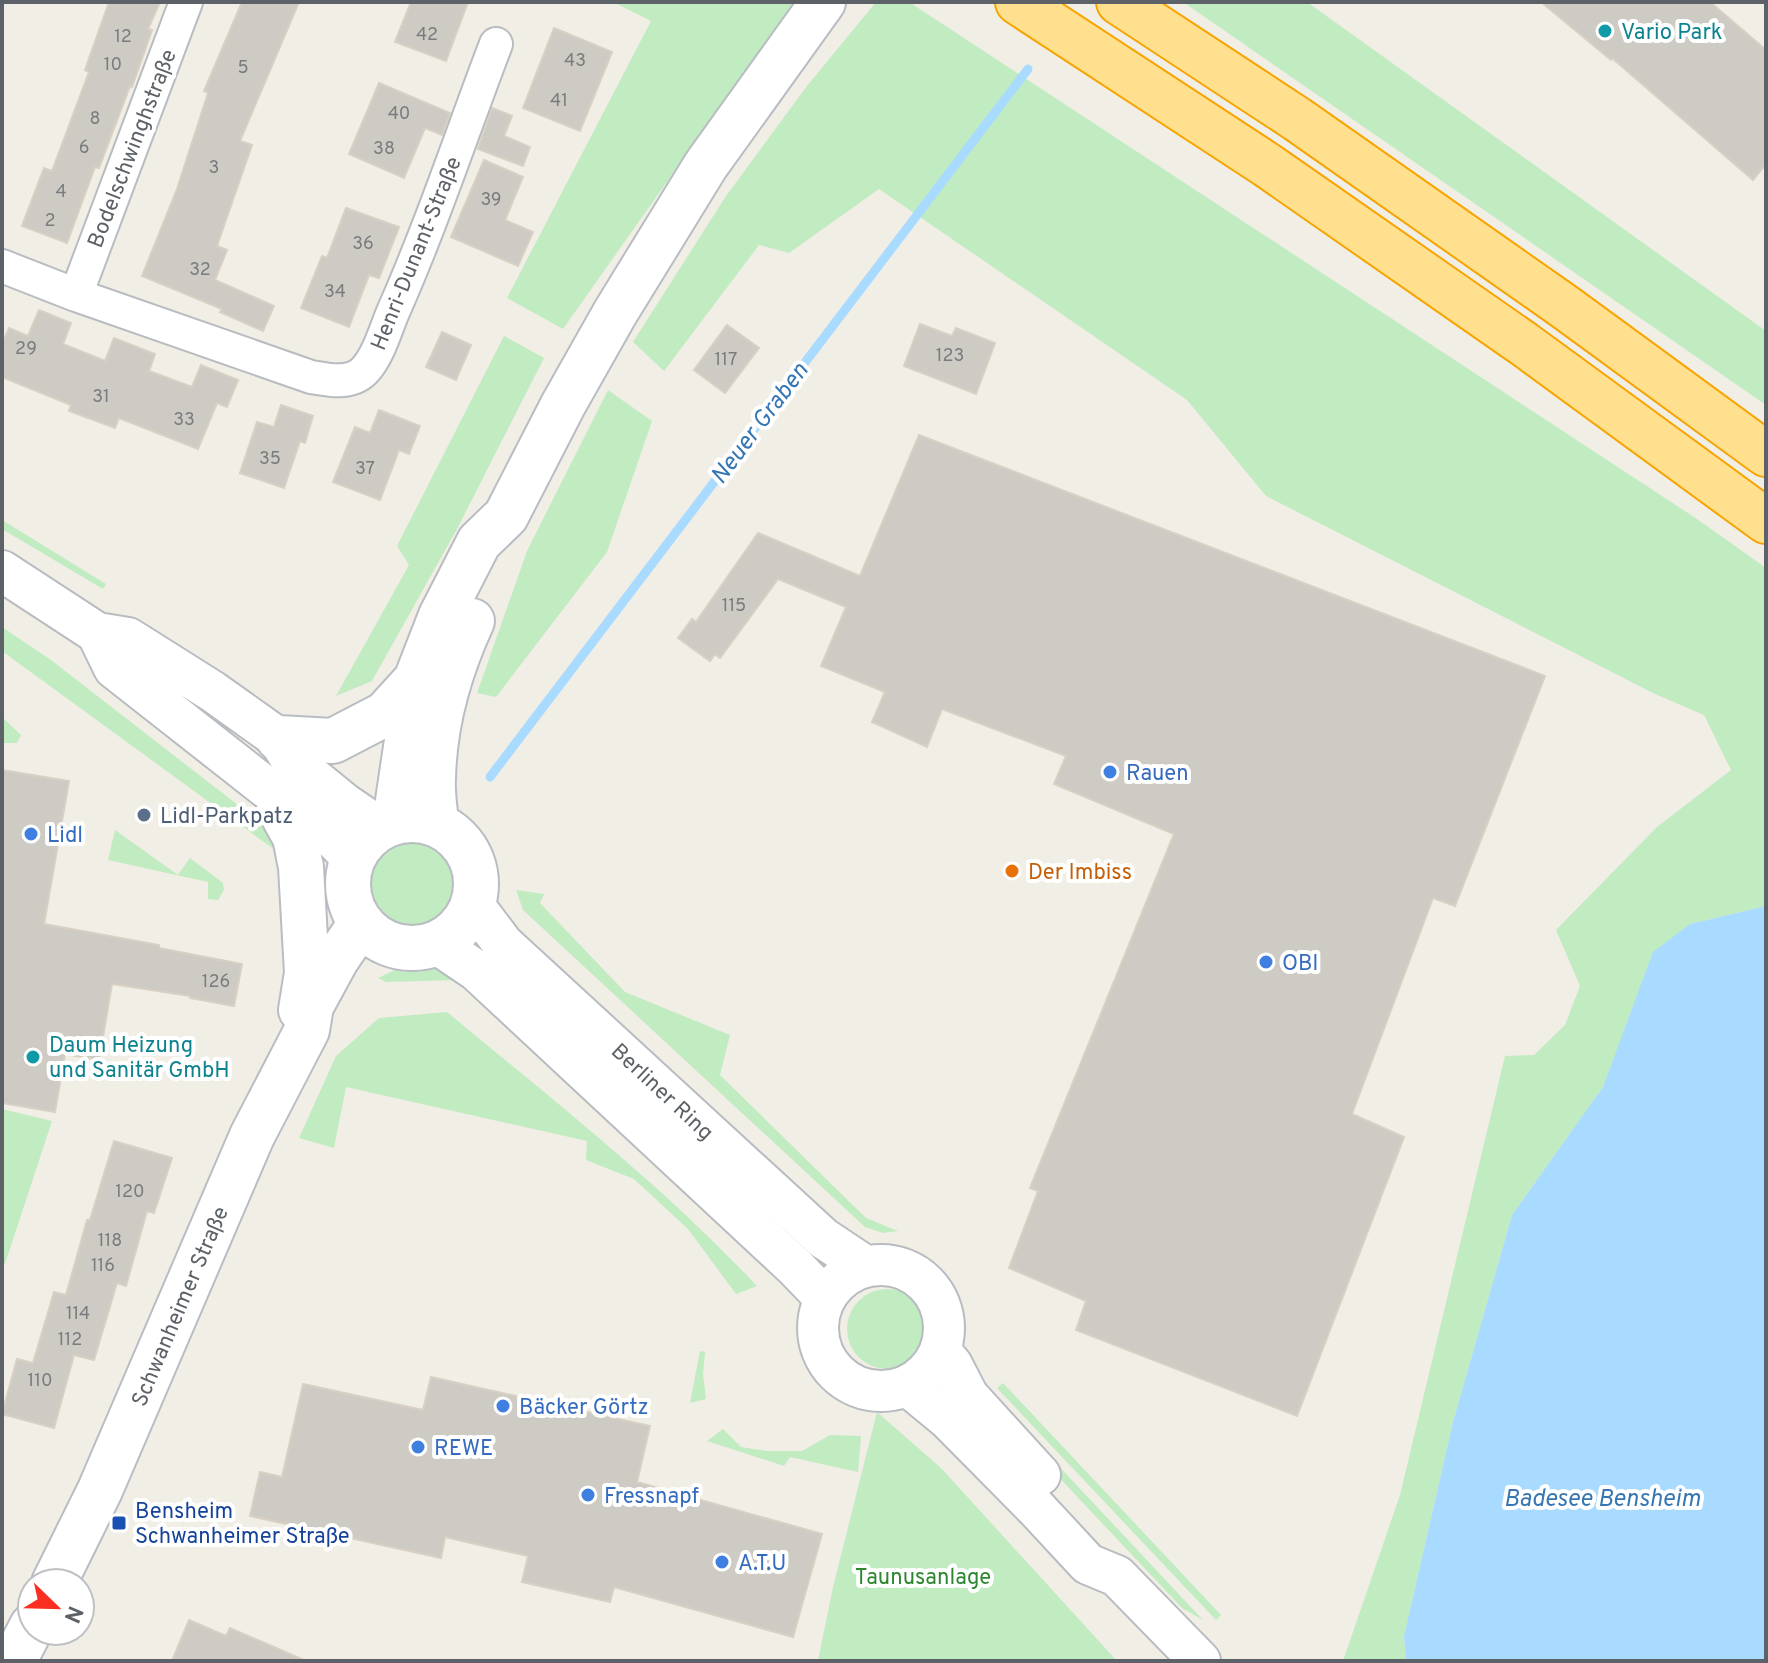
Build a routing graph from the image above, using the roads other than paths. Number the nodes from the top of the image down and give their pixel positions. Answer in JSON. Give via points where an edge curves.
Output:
{"nodes":[{"id":1,"x":186,"y":2,"type":"edge"},
{"id":2,"x":823,"y":2,"type":"edge"},
{"id":3,"x":1018,"y":2,"type":"edge"},
{"id":4,"x":1119,"y":2,"type":"edge"},
{"id":5,"x":496,"y":44,"type":"dead end"},
{"id":6,"x":2,"y":266,"type":"edge"},
{"id":7,"x":76,"y":295,"type":"junction"},
{"id":8,"x":1766,"y":454,"type":"edge"},
{"id":9,"x":506,"y":516,"type":"junction"},
{"id":10,"x":1766,"y":521,"type":"edge"},
{"id":11,"x":2,"y":571,"type":"edge"},
{"id":12,"x":97,"y":633,"type":"junction"},
{"id":13,"x":416,"y":680,"type":"junction"},
{"id":14,"x":278,"y":738,"type":"junction"},
{"id":15,"x":277,"y":796,"type":"junction"},
{"id":16,"x":391,"y":833,"type":"junction"},
{"id":17,"x":473,"y":904,"type":"junction"},
{"id":18,"x":397,"y":938,"type":"junction"},
{"id":19,"x":301,"y":1039,"type":"junction"},
{"id":20,"x":865,"y":1266,"type":"junction"},
{"id":21,"x":825,"y":1298,"type":"junction"},
{"id":22,"x":941,"y":1352,"type":"junction"},
{"id":23,"x":908,"y":1386,"type":"junction"},
{"id":24,"x":62,"y":1567,"type":"edge"},
{"id":25,"x":1117,"y":1576,"type":"junction"},
{"id":26,"x":1200,"y":1661,"type":"edge"}],
"edges":[{"from":1,"to":7,"type":"street","name":"Bodelschwinghstraße"},
{"from":2,"to":9,"type":"main road","via":[[706,165],[615,313]]},
{"from":3,"to":10,"type":"highway","via":[[1267,165]]},
{"from":4,"to":8,"type":"highway","via":[[1297,119]]},
{"from":5,"to":7,"type":"street","name":"Henri-Dunant-Straße","via":[[408,278],[361,374],[345,380],[311,377]]},
{"from":6,"to":7,"type":"street","name":"Henri-Dunant-Straße"},
{"from":9,"to":13,"type":"main road","via":[[479,542]]},
{"from":9,"to":16,"type":"main road","via":[[503,553],[461,645],[443,700],[432,781]]},
{"from":11,"to":12,"type":"street"},
{"from":12,"to":14,"type":"street","via":[[128,638]]},
{"from":12,"to":15,"type":"street","via":[[114,668]]},
{"from":13,"to":14,"type":"main road","via":[[385,714],[333,741]]},
{"from":13,"to":16,"type":"main road"},
{"from":14,"to":16,"type":"street","via":[[292,761]]},
{"from":15,"to":16,"type":"street","via":[[324,827]]},
{"from":15,"to":19,"type":"main road","via":[[301,867],[307,973]]},
{"from":16,"to":17,"type":"main road","via":[[456,837],[471,857],[477,880]]},
{"from":16,"to":18,"type":"main road","via":[[348,881],[350,903]]},
{"from":17,"to":18,"type":"main road","via":[[460,928]]},
{"from":17,"to":20,"type":"street","name":"Berliner Ring","via":[[503,944],[823,1238]]},
{"from":18,"to":19,"type":"main road","name":"Schwanheimer Straße"},
{"from":18,"to":21,"type":"street","name":"Berliner Ring","via":[[477,971]]},
{"from":19,"to":24,"type":"main road","name":"Schwanheimer Straße","via":[[252,1136]]},
{"from":20,"to":21,"type":"street","via":[[842,1278]]},
{"from":20,"to":22,"type":"street","name":"Berliner Ring","via":[[890,1264],[928,1284],[940,1300],[945,1326]]},
{"from":21,"to":23,"type":"street","via":[[818,1336],[832,1368],[867,1390]]},
{"from":22,"to":23,"type":"street","via":[[933,1366]]},
{"from":22,"to":25,"type":"street","via":[[968,1396],[1106,1546]]},
{"from":23,"to":25,"type":"street","via":[[948,1419],[1088,1564]]},
{"from":25,"to":26,"type":"street"}]}
